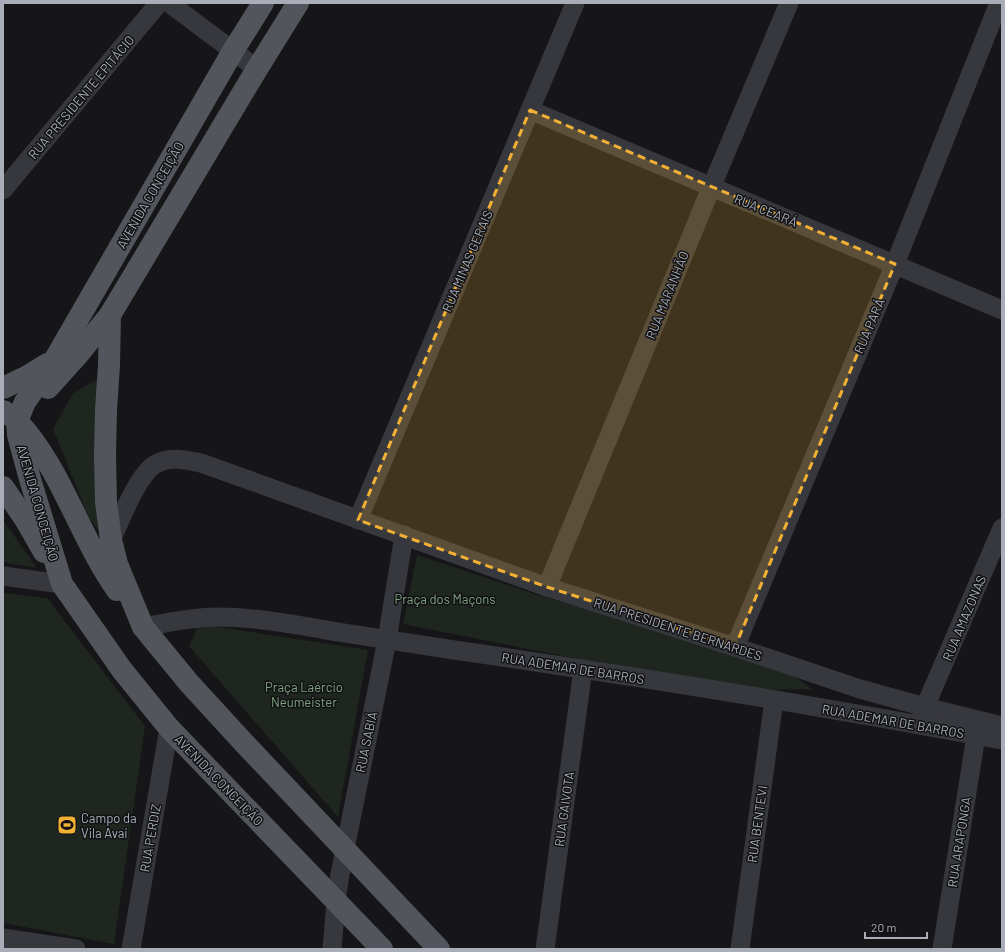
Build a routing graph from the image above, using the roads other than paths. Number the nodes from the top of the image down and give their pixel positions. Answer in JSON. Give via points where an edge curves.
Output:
{"nodes":[{"id":1,"x":159,"y":3,"type":"edge"},
{"id":2,"x":169,"y":3,"type":"edge"},
{"id":3,"x":263,"y":3,"type":"edge"},
{"id":4,"x":298,"y":3,"type":"edge"},
{"id":5,"x":575,"y":3,"type":"edge"},
{"id":6,"x":789,"y":3,"type":"edge"},
{"id":7,"x":999,"y":3,"type":"edge"},
{"id":8,"x":233,"y":51,"type":"junction"},
{"id":9,"x":257,"y":69,"type":"junction"},
{"id":10,"x":530,"y":110,"type":"junction"},
{"id":11,"x":711,"y":188,"type":"junction"},
{"id":12,"x":3,"y":190,"type":"edge"},
{"id":13,"x":894,"y":264,"type":"junction"},
{"id":14,"x":1002,"y":310,"type":"edge"},
{"id":15,"x":110,"y":315,"type":"junction"},
{"id":16,"x":55,"y":359,"type":"junction"},
{"id":17,"x":3,"y":388,"type":"edge"},
{"id":18,"x":8,"y":417,"type":"edge"},
{"id":19,"x":3,"y":487,"type":"edge"},
{"id":20,"x":358,"y":520,"type":"junction"},
{"id":21,"x":1002,"y":528,"type":"edge"},
{"id":22,"x":404,"y":535,"type":"junction"},
{"id":23,"x":111,"y":540,"type":"junction"},
{"id":24,"x":3,"y":576,"type":"edge"},
{"id":25,"x":62,"y":584,"type":"junction"},
{"id":26,"x":547,"y":587,"type":"junction"},
{"id":27,"x":143,"y":627,"type":"junction"},
{"id":28,"x":388,"y":640,"type":"junction"},
{"id":29,"x":735,"y":647,"type":"junction"},
{"id":30,"x":584,"y":669,"type":"junction"},
{"id":31,"x":774,"y":700,"type":"junction"},
{"id":32,"x":925,"y":707,"type":"junction"},
{"id":33,"x":920,"y":725,"type":"junction"},
{"id":34,"x":1002,"y":726,"type":"edge"},
{"id":35,"x":169,"y":728,"type":"junction"},
{"id":36,"x":977,"y":728,"type":"junction"},
{"id":37,"x":1002,"y":740,"type":"edge"},
{"id":38,"x":344,"y":848,"type":"junction"},
{"id":39,"x":336,"y":901,"type":"junction"},
{"id":40,"x":3,"y":938,"type":"edge"},
{"id":41,"x":76,"y":949,"type":"edge"},
{"id":42,"x":131,"y":949,"type":"edge"},
{"id":43,"x":332,"y":949,"type":"edge"},
{"id":44,"x":382,"y":949,"type":"edge"},
{"id":45,"x":439,"y":949,"type":"edge"},
{"id":46,"x":545,"y":949,"type":"edge"},
{"id":47,"x":740,"y":949,"type":"edge"},
{"id":48,"x":942,"y":949,"type":"edge"}],
"edges":[{"from":1,"to":12,"type":"street","name":"RUA PRESIDENTE EPITÁCIO"},
{"from":2,"to":8,"type":"street"},
{"from":3,"to":8,"type":"main road","name":"AVENIDA CONCEIÇÃO"},
{"from":4,"to":9,"type":"main road","name":"AVENIDA CONCEIÇÃO"},
{"from":5,"to":10,"type":"street","name":"RUA MINAS GERAIS"},
{"from":6,"to":11,"type":"street","name":"RUA MARANHÃO"},
{"from":7,"to":13,"type":"street","name":"RUA PARÁ"},
{"from":8,"to":9,"type":"street"},
{"from":8,"to":16,"type":"main road","name":"AVENIDA CONCEIÇÃO"},
{"from":9,"to":15,"type":"main road","name":"AVENIDA CONCEIÇÃO"},
{"from":10,"to":11,"type":"street","name":"RUA CEARÁ"},
{"from":10,"to":20,"type":"street","name":"RUA MINAS GERAIS"},
{"from":11,"to":13,"type":"street","name":"RUA CEARÁ"},
{"from":11,"to":26,"type":"street","name":"RUA MARANHÃO"},
{"from":13,"to":14,"type":"street","name":"RUA CEARÁ"},
{"from":13,"to":29,"type":"street","name":"RUA PARÁ"},
{"from":15,"to":18,"type":"main road","via":[[29,410]]},
{"from":15,"to":23,"type":"main road","name":"AVENIDA CONCEIÇÃO","via":[[105,455],[106,502]]},
{"from":16,"to":17,"type":"main road"},
{"from":16,"to":18,"type":"main road","name":"AVENIDA CONCEIÇÃO","via":[[25,402]]},
{"from":18,"to":25,"type":"main road","name":"AVENIDA CONCEIÇÃO","via":[[18,435]]},
{"from":18,"to":27,"type":"main road","via":[[35,444],[50,467],[95,554]]},
{"from":19,"to":25,"type":"main road","via":[[25,519]]},
{"from":20,"to":22,"type":"street","name":"RUA PRESIDENTE BERNARDES"},
{"from":20,"to":23,"type":"street","name":"RUA PRESIDENTE BERNARDES","via":[[201,463],[173,459],[149,468],[134,492]]},
{"from":21,"to":32,"type":"street","name":"RUA AMAZONAS"},
{"from":22,"to":26,"type":"street","name":"RUA PRESIDENTE BERNARDES"},
{"from":22,"to":28,"type":"street","name":"RUA SABIÁ"},
{"from":23,"to":27,"type":"main road","name":"AVENIDA CONCEIÇÃO","via":[[117,564]]},
{"from":24,"to":25,"type":"street"},
{"from":25,"to":35,"type":"main road","name":"AVENIDA CONCEIÇÃO","via":[[122,670]]},
{"from":26,"to":29,"type":"street","name":"RUA PRESIDENTE BERNARDES"},
{"from":27,"to":28,"type":"street","name":"RUA ADEMAR DE BARROS","via":[[187,619],[243,618]]},
{"from":27,"to":38,"type":"main road","name":"AVENIDA CONCEIÇÃO","via":[[189,683]]},
{"from":28,"to":30,"type":"street","name":"RUA ADEMAR DE BARROS"},
{"from":28,"to":38,"type":"street","name":"RUA SABIÁ"},
{"from":29,"to":32,"type":"street","name":"RUA PRESIDENTE BERNARDES","via":[[860,689]]},
{"from":30,"to":31,"type":"street","name":"RUA ADEMAR DE BARROS"},
{"from":30,"to":46,"type":"street","name":"RUA GAIVOTA"},
{"from":31,"to":33,"type":"street","name":"RUA ADEMAR DE BARROS"},
{"from":31,"to":47,"type":"street","name":"RUA BENTEVI"},
{"from":32,"to":33,"type":"street","name":"RUA AMAZONAS"},
{"from":32,"to":36,"type":"street","name":"RUA PRESIDENTE BERNARDES"},
{"from":33,"to":36,"type":"street","name":"RUA ADEMAR DE BARROS"},
{"from":34,"to":36,"type":"street","name":"RUA PRESIDENTE BERNARDES"},
{"from":35,"to":39,"type":"main road","name":"AVENIDA CONCEIÇÃO"},
{"from":35,"to":42,"type":"street","name":"RUA PERDIZ"},
{"from":36,"to":37,"type":"street","name":"RUA ADEMAR DE BARROS"},
{"from":36,"to":48,"type":"street","name":"RUA ARAPONGA"},
{"from":38,"to":39,"type":"street","name":"RUA SABIÁ"},
{"from":38,"to":45,"type":"main road","name":"AVENIDA CONCEIÇÃO"},
{"from":39,"to":43,"type":"street","name":"RUA SABIÁ"},
{"from":39,"to":44,"type":"main road","name":"AVENIDA CONCEIÇÃO"},
{"from":40,"to":41,"type":"street"}]}
